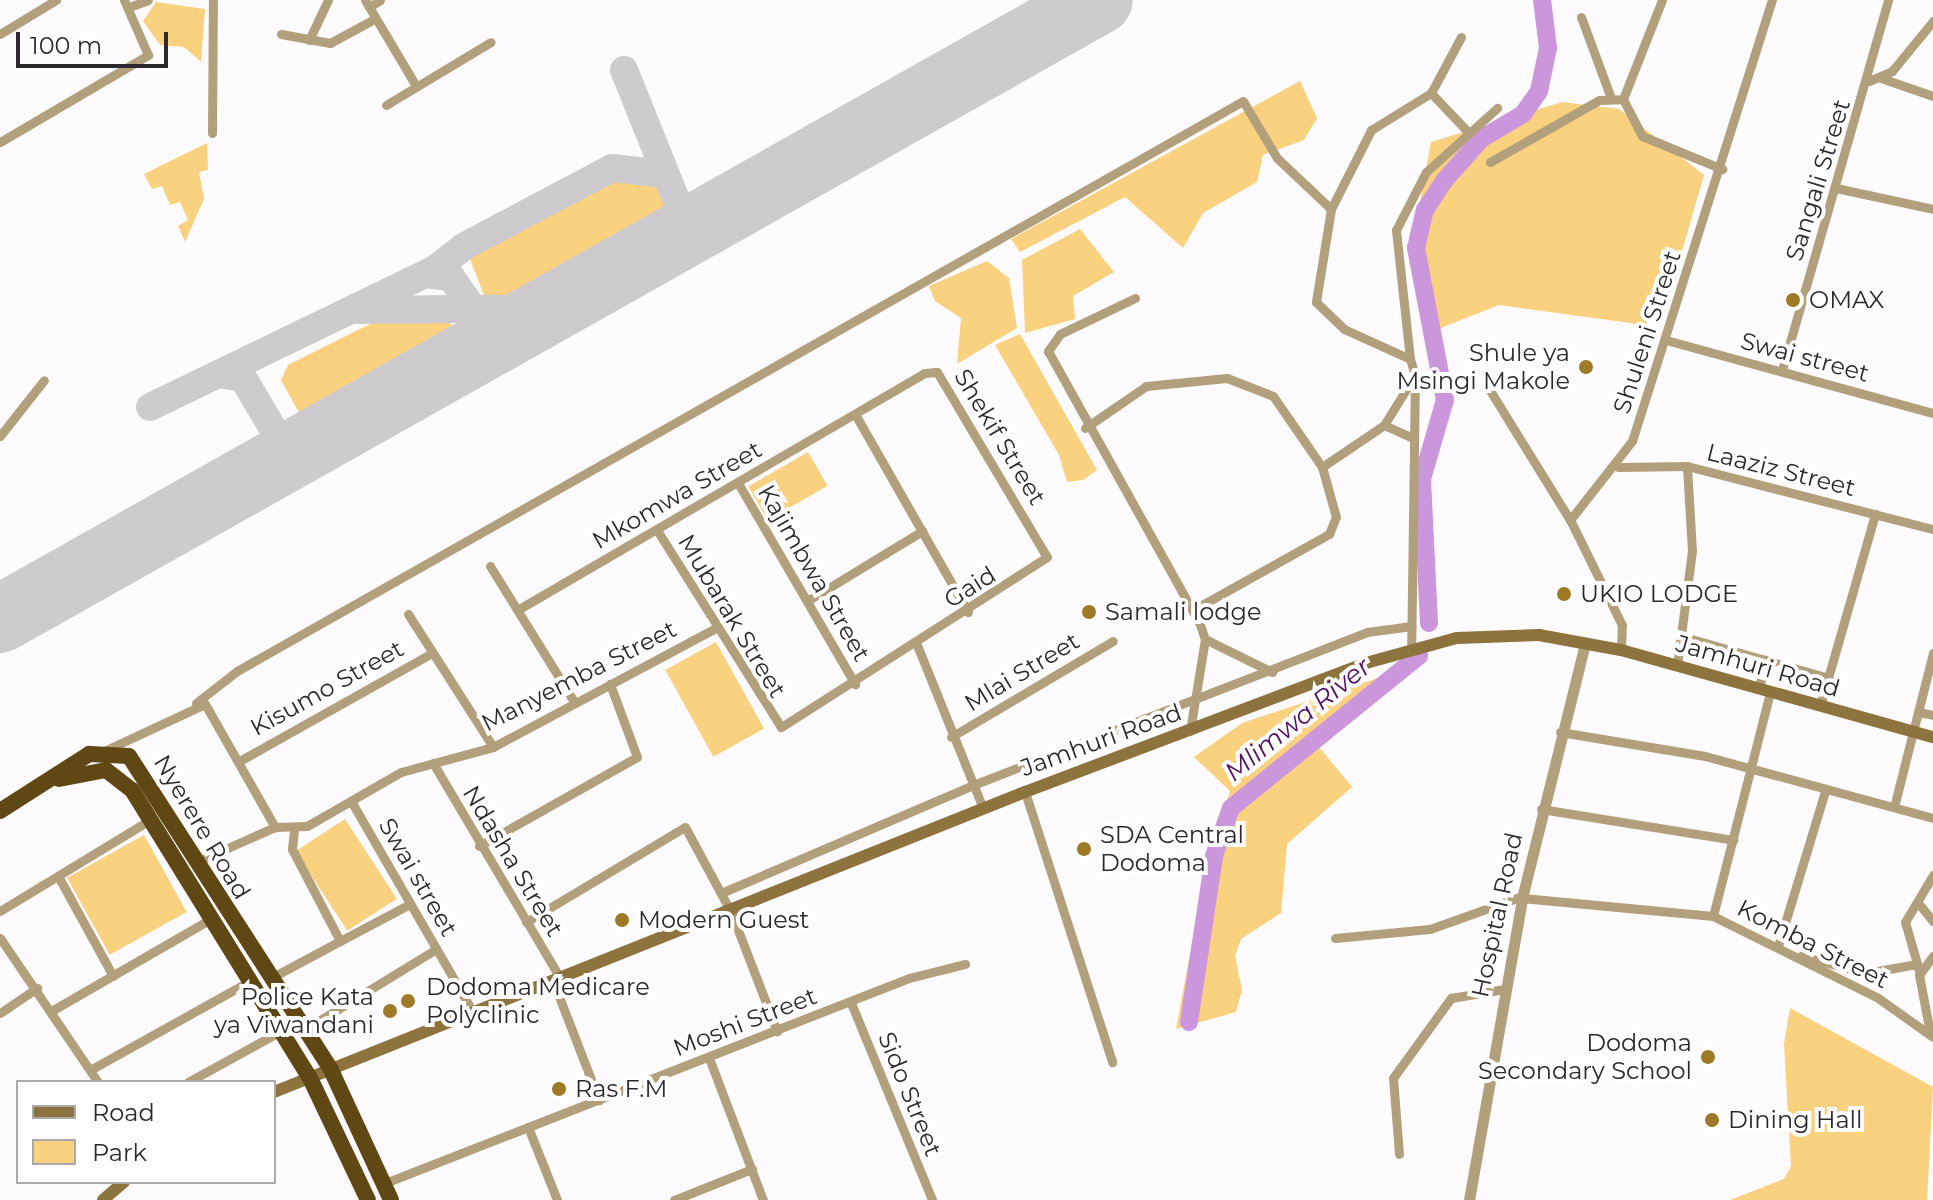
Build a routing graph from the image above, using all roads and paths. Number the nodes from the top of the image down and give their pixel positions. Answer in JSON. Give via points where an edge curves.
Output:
{"nodes":[{"id":1,"x":56,"y":0,"type":"edge"},
{"id":2,"x":148,"y":0,"type":"edge"},
{"id":3,"x":213,"y":0,"type":"edge"},
{"id":4,"x":328,"y":0,"type":"edge"},
{"id":5,"x":380,"y":0,"type":"edge"},
{"id":6,"x":1662,"y":0,"type":"edge"},
{"id":7,"x":1772,"y":0,"type":"edge"},
{"id":8,"x":1888,"y":0,"type":"edge"},
{"id":9,"x":367,"y":3,"type":"edge"},
{"id":10,"x":127,"y":4,"type":"edge"},
{"id":11,"x":1581,"y":17,"type":"dead end"},
{"id":12,"x":376,"y":18,"type":"junction"},
{"id":13,"x":1933,"y":21,"type":"edge"},
{"id":14,"x":0,"y":34,"type":"edge"},
{"id":15,"x":281,"y":34,"type":"dead end"},
{"id":16,"x":1461,"y":37,"type":"dead end"},
{"id":17,"x":309,"y":40,"type":"junction"},
{"id":18,"x":491,"y":42,"type":"dead end"},
{"id":19,"x":1874,"y":79,"type":"junction"},
{"id":20,"x":416,"y":86,"type":"junction"},
{"id":21,"x":1431,"y":93,"type":"junction"},
{"id":22,"x":1933,"y":96,"type":"edge"},
{"id":23,"x":1611,"y":98,"type":"junction"},
{"id":24,"x":1623,"y":99,"type":"junction"},
{"id":25,"x":386,"y":105,"type":"dead end"},
{"id":26,"x":1497,"y":108,"type":"dead end"},
{"id":27,"x":212,"y":133,"type":"dead end"},
{"id":28,"x":1469,"y":133,"type":"junction"},
{"id":29,"x":0,"y":142,"type":"edge"},
{"id":30,"x":1490,"y":162,"type":"dead end"},
{"id":31,"x":1722,"y":169,"type":"junction"},
{"id":32,"x":1836,"y":188,"type":"junction"},
{"id":33,"x":1331,"y":209,"type":"junction"},
{"id":34,"x":1933,"y":209,"type":"edge"},
{"id":35,"x":1135,"y":298,"type":"dead end"},
{"id":36,"x":1666,"y":340,"type":"junction"},
{"id":37,"x":1410,"y":359,"type":"junction"},
{"id":38,"x":1782,"y":370,"type":"junction"},
{"id":39,"x":1415,"y":375,"type":"junction"},
{"id":40,"x":44,"y":380,"type":"dead end"},
{"id":41,"x":1486,"y":384,"type":"dead end"},
{"id":42,"x":1933,"y":413,"type":"edge"},
{"id":43,"x":855,"y":414,"type":"junction"},
{"id":44,"x":1384,"y":425,"type":"junction"},
{"id":45,"x":1085,"y":428,"type":"junction"},
{"id":46,"x":0,"y":436,"type":"edge"},
{"id":47,"x":1413,"y":438,"type":"junction"},
{"id":48,"x":1687,"y":466,"type":"junction"},
{"id":49,"x":1322,"y":467,"type":"junction"},
{"id":50,"x":1618,"y":467,"type":"junction"},
{"id":51,"x":738,"y":483,"type":"junction"},
{"id":52,"x":1875,"y":514,"type":"junction"},
{"id":53,"x":1570,"y":520,"type":"junction"},
{"id":54,"x":1933,"y":529,"type":"edge"},
{"id":55,"x":657,"y":530,"type":"junction"},
{"id":56,"x":922,"y":531,"type":"junction"},
{"id":57,"x":1045,"y":564,"type":"joint"},
{"id":58,"x":490,"y":566,"type":"dead end"},
{"id":59,"x":807,"y":601,"type":"junction"},
{"id":60,"x":519,"y":609,"type":"junction"},
{"id":61,"x":1193,"y":610,"type":"junction"},
{"id":62,"x":968,"y":612,"type":"junction"},
{"id":63,"x":408,"y":614,"type":"dead end"},
{"id":64,"x":1412,"y":626,"type":"junction"},
{"id":65,"x":716,"y":628,"type":"junction"},
{"id":66,"x":1681,"y":636,"type":"junction"},
{"id":67,"x":1205,"y":639,"type":"junction"},
{"id":68,"x":1113,"y":641,"type":"dead end"},
{"id":69,"x":1585,"y":643,"type":"junction"},
{"id":70,"x":917,"y":645,"type":"junction"},
{"id":71,"x":1411,"y":648,"type":"junction"},
{"id":72,"x":1621,"y":650,"type":"junction"},
{"id":73,"x":432,"y":653,"type":"junction"},
{"id":74,"x":1933,"y":653,"type":"edge"},
{"id":75,"x":1765,"y":660,"type":"junction"},
{"id":76,"x":1677,"y":666,"type":"junction"},
{"id":77,"x":1272,"y":672,"type":"junction"},
{"id":78,"x":1828,"y":678,"type":"junction"},
{"id":79,"x":610,"y":684,"type":"junction"},
{"id":80,"x":855,"y":684,"type":"junction"},
{"id":81,"x":1764,"y":691,"type":"junction"},
{"id":82,"x":196,"y":703,"type":"junction"},
{"id":83,"x":575,"y":703,"type":"junction"},
{"id":84,"x":1195,"y":704,"type":"junction"},
{"id":85,"x":1820,"y":706,"type":"junction"},
{"id":86,"x":1918,"y":712,"type":"junction"},
{"id":87,"x":1933,"y":715,"type":"edge"},
{"id":88,"x":773,"y":723,"type":"joint"},
{"id":89,"x":1190,"y":731,"type":"junction"},
{"id":90,"x":1914,"y":731,"type":"junction"},
{"id":91,"x":1560,"y":732,"type":"junction"},
{"id":92,"x":951,"y":737,"type":"junction"},
{"id":93,"x":1933,"y":737,"type":"edge"},
{"id":94,"x":493,"y":747,"type":"junction"},
{"id":95,"x":104,"y":751,"type":"junction"},
{"id":96,"x":243,"y":759,"type":"junction"},
{"id":97,"x":433,"y":763,"type":"junction"},
{"id":98,"x":1749,"y":768,"type":"junction"},
{"id":99,"x":50,"y":780,"type":"junction"},
{"id":100,"x":973,"y":785,"type":"junction"},
{"id":101,"x":1825,"y":791,"type":"junction"},
{"id":102,"x":1025,"y":792,"type":"junction"},
{"id":103,"x":351,"y":801,"type":"junction"},
{"id":104,"x":1894,"y":807,"type":"junction"},
{"id":105,"x":983,"y":808,"type":"junction"},
{"id":106,"x":1541,"y":809,"type":"junction"},
{"id":107,"x":0,"y":811,"type":"edge"},
{"id":108,"x":1933,"y":818,"type":"edge"},
{"id":109,"x":148,"y":821,"type":"junction"},
{"id":110,"x":275,"y":827,"type":"junction"},
{"id":111,"x":294,"y":829,"type":"junction"},
{"id":112,"x":1734,"y":840,"type":"junction"},
{"id":113,"x":479,"y":846,"type":"junction"},
{"id":114,"x":196,"y":862,"type":"junction"},
{"id":115,"x":1933,"y":875,"type":"edge"},
{"id":116,"x":58,"y":876,"type":"junction"},
{"id":117,"x":721,"y":893,"type":"junction"},
{"id":118,"x":1522,"y":897,"type":"junction"},
{"id":119,"x":410,"y":904,"type":"junction"},
{"id":120,"x":1919,"y":904,"type":"junction"},
{"id":121,"x":0,"y":911,"type":"edge"},
{"id":122,"x":731,"y":912,"type":"junction"},
{"id":123,"x":1713,"y":916,"type":"junction"},
{"id":124,"x":207,"y":921,"type":"junction"},
{"id":125,"x":1933,"y":921,"type":"edge"},
{"id":126,"x":526,"y":922,"type":"junction"},
{"id":127,"x":0,"y":938,"type":"edge"},
{"id":128,"x":1335,"y":938,"type":"dead end"},
{"id":129,"x":340,"y":941,"type":"junction"},
{"id":130,"x":1778,"y":946,"type":"junction"},
{"id":131,"x":436,"y":949,"type":"junction"},
{"id":132,"x":1799,"y":956,"type":"junction"},
{"id":133,"x":1933,"y":956,"type":"edge"},
{"id":134,"x":965,"y":964,"type":"dead end"},
{"id":135,"x":1918,"y":969,"type":"junction"},
{"id":136,"x":113,"y":976,"type":"junction"},
{"id":137,"x":269,"y":979,"type":"junction"},
{"id":138,"x":557,"y":980,"type":"junction"},
{"id":139,"x":246,"y":983,"type":"junction"},
{"id":140,"x":37,"y":988,"type":"junction"},
{"id":141,"x":1504,"y":989,"type":"junction"},
{"id":142,"x":851,"y":1003,"type":"junction"},
{"id":143,"x":53,"y":1010,"type":"junction"},
{"id":144,"x":0,"y":1013,"type":"edge"},
{"id":145,"x":474,"y":1014,"type":"junction"},
{"id":146,"x":304,"y":1030,"type":"junction"},
{"id":147,"x":777,"y":1031,"type":"junction"},
{"id":148,"x":279,"y":1032,"type":"junction"},
{"id":149,"x":1931,"y":1035,"type":"edge"},
{"id":150,"x":709,"y":1058,"type":"junction"},
{"id":151,"x":1112,"y":1062,"type":"dead end"},
{"id":152,"x":90,"y":1070,"type":"junction"},
{"id":153,"x":331,"y":1070,"type":"junction"},
{"id":154,"x":310,"y":1078,"type":"junction"},
{"id":155,"x":97,"y":1080,"type":"edge"},
{"id":156,"x":192,"y":1080,"type":"edge"},
{"id":157,"x":276,"y":1091,"type":"edge"},
{"id":158,"x":599,"y":1100,"type":"junction"},
{"id":159,"x":528,"y":1127,"type":"junction"},
{"id":160,"x":1399,"y":1154,"type":"dead end"},
{"id":161,"x":752,"y":1169,"type":"junction"},
{"id":162,"x":385,"y":1183,"type":"junction"},
{"id":163,"x":122,"y":1184,"type":"edge"},
{"id":164,"x":103,"y":1200,"type":"edge"},
{"id":165,"x":368,"y":1200,"type":"edge"},
{"id":166,"x":391,"y":1200,"type":"edge"},
{"id":167,"x":557,"y":1200,"type":"edge"},
{"id":168,"x":674,"y":1200,"type":"edge"},
{"id":169,"x":763,"y":1200,"type":"edge"},
{"id":170,"x":932,"y":1200,"type":"edge"},
{"id":171,"x":1469,"y":1200,"type":"edge"}],
"edges":[{"from":1,"to":14,"type":"street"},
{"from":2,"to":10,"type":"street"},
{"from":3,"to":27,"type":"street"},
{"from":4,"to":17,"type":"street"},
{"from":5,"to":9,"type":"street"},
{"from":6,"to":24,"type":"street"},
{"from":7,"to":31,"type":"street","name":"Shuleni Street"},
{"from":8,"to":19,"type":"street","name":"Sangali Street"},
{"from":9,"to":12,"type":"street"},
{"from":10,"to":29,"type":"street","via":[[148,55]]},
{"from":11,"to":23,"type":"street"},
{"from":12,"to":17,"type":"street","via":[[330,43]]},
{"from":12,"to":20,"type":"street"},
{"from":13,"to":19,"type":"street","via":[[1892,71]]},
{"from":15,"to":17,"type":"street"},
{"from":16,"to":21,"type":"street"},
{"from":18,"to":20,"type":"street"},
{"from":19,"to":22,"type":"street"},
{"from":19,"to":32,"type":"street","name":"Sangali Street"},
{"from":20,"to":25,"type":"street"},
{"from":21,"to":28,"type":"street"},
{"from":21,"to":33,"type":"street","via":[[1371,130]]},
{"from":23,"to":24,"type":"street"},
{"from":23,"to":30,"type":"street"},
{"from":24,"to":31,"type":"street","via":[[1642,136]]},
{"from":26,"to":28,"type":"street"},
{"from":28,"to":37,"type":"street","via":[[1426,172],[1396,230]]},
{"from":31,"to":36,"type":"street","name":"Shuleni Street"},
{"from":32,"to":34,"type":"street"},
{"from":32,"to":38,"type":"street","name":"Sangali Street"},
{"from":33,"to":37,"type":"street","via":[[1316,302],[1344,329]]},
{"from":33,"to":82,"type":"street","via":[[1277,158],[1243,101],[237,671]]},
{"from":35,"to":45,"type":"street","via":[[1048,346]]},
{"from":36,"to":38,"type":"street","name":"Swai street"},
{"from":36,"to":50,"type":"street","name":"Shuleni Street"},
{"from":37,"to":39,"type":"street"},
{"from":38,"to":42,"type":"street","name":"Swai street"},
{"from":39,"to":44,"type":"street"},
{"from":39,"to":47,"type":"street"},
{"from":40,"to":46,"type":"street"},
{"from":41,"to":53,"type":"street"},
{"from":43,"to":51,"type":"street","name":"Mkomwa Street"},
{"from":43,"to":56,"type":"street"},
{"from":43,"to":57,"type":"street","name":"Shekif Street","via":[[924,373],[945,377]]},
{"from":44,"to":47,"type":"street"},
{"from":44,"to":49,"type":"street"},
{"from":45,"to":49,"type":"street","via":[[1146,386],[1227,378],[1273,396]]},
{"from":45,"to":61,"type":"street"},
{"from":47,"to":64,"type":"street"},
{"from":48,"to":50,"type":"street","name":"Laaziz Street"},
{"from":48,"to":52,"type":"street","name":"Laaziz Street"},
{"from":48,"to":66,"type":"street","via":[[1692,551]]},
{"from":49,"to":61,"type":"street","via":[[1336,517],[1329,534]]},
{"from":50,"to":53,"type":"street","name":"Shuleni Street"},
{"from":51,"to":55,"type":"street","name":"Mkomwa Street"},
{"from":51,"to":59,"type":"street","name":"Kajimbwa Street"},
{"from":52,"to":54,"type":"street","name":"Laaziz Street"},
{"from":52,"to":78,"type":"street"},
{"from":53,"to":72,"type":"street","via":[[1622,625]]},
{"from":55,"to":60,"type":"street","name":"Mkomwa Street"},
{"from":55,"to":65,"type":"street","name":"Mubarak Street"},
{"from":56,"to":59,"type":"street"},
{"from":56,"to":62,"type":"street"},
{"from":57,"to":62,"type":"street","name":"Gaid"},
{"from":58,"to":60,"type":"street"},
{"from":59,"to":80,"type":"street","name":"Kajimbwa Street"},
{"from":60,"to":83,"type":"street"},
{"from":61,"to":67,"type":"street"},
{"from":62,"to":70,"type":"street","name":"Gaid"},
{"from":63,"to":73,"type":"street"},
{"from":64,"to":71,"type":"street"},
{"from":64,"to":77,"type":"street","via":[[1367,632]]},
{"from":65,"to":79,"type":"street","name":"Manyemba Street"},
{"from":65,"to":88,"type":"street","name":"Mubarak Street"},
{"from":66,"to":75,"type":"street"},
{"from":66,"to":76,"type":"street"},
{"from":67,"to":77,"type":"street"},
{"from":67,"to":84,"type":"street"},
{"from":68,"to":92,"type":"street","name":"Mlai Street"},
{"from":69,"to":71,"type":"main road","name":"Jamhuri Road","via":[[1497,634]]},
{"from":69,"to":72,"type":"main road","name":"Jamhuri Road"},
{"from":69,"to":91,"type":"street","name":"Hospital Road"},
{"from":70,"to":80,"type":"street","name":"Gaid"},
{"from":70,"to":92,"type":"street"},
{"from":71,"to":89,"type":"main road","name":"Jamhuri Road"},
{"from":72,"to":76,"type":"main road","name":"Jamhuri Road"},
{"from":73,"to":94,"type":"street"},
{"from":73,"to":96,"type":"street","name":"Kisumo Street"},
{"from":74,"to":86,"type":"street"},
{"from":75,"to":78,"type":"street"},
{"from":75,"to":81,"type":"street"},
{"from":76,"to":81,"type":"main road","name":"Jamhuri Road"},
{"from":77,"to":84,"type":"street"},
{"from":78,"to":85,"type":"street"},
{"from":79,"to":83,"type":"street","name":"Manyemba Street"},
{"from":79,"to":113,"type":"street","via":[[637,757]]},
{"from":80,"to":88,"type":"street","name":"Gaid","via":[[798,719]]},
{"from":81,"to":85,"type":"main road","name":"Jamhuri Road"},
{"from":81,"to":98,"type":"street"},
{"from":82,"to":95,"type":"street"},
{"from":82,"to":96,"type":"street","via":[[214,713]]},
{"from":83,"to":94,"type":"street","name":"Manyemba Street"},
{"from":84,"to":89,"type":"street"},
{"from":84,"to":100,"type":"street"},
{"from":85,"to":90,"type":"main road","name":"Jamhuri Road"},
{"from":86,"to":87,"type":"street"},
{"from":86,"to":90,"type":"street"},
{"from":89,"to":102,"type":"main road","name":"Jamhuri Road"},
{"from":90,"to":93,"type":"main road","name":"Jamhuri Road"},
{"from":90,"to":104,"type":"street"},
{"from":91,"to":98,"type":"street"},
{"from":91,"to":106,"type":"street","name":"Hospital Road"},
{"from":92,"to":100,"type":"street"},
{"from":94,"to":97,"type":"street","name":"Manyemba Street"},
{"from":95,"to":99,"type":"highway"},
{"from":95,"to":114,"type":"highway","name":"Nyerere Road","via":[[136,763]]},
{"from":96,"to":110,"type":"street"},
{"from":97,"to":103,"type":"street","name":"Manyemba Street"},
{"from":97,"to":113,"type":"street","name":"Ndasha Street"},
{"from":98,"to":101,"type":"street"},
{"from":98,"to":112,"type":"street"},
{"from":99,"to":107,"type":"highway"},
{"from":99,"to":109,"type":"highway","name":"Nyerere Road","via":[[106,770],[132,790]]},
{"from":100,"to":105,"type":"street"},
{"from":100,"to":117,"type":"street"},
{"from":101,"to":104,"type":"street"},
{"from":101,"to":130,"type":"street"},
{"from":102,"to":105,"type":"main road","name":"Jamhuri Road"},
{"from":102,"to":151,"type":"street"},
{"from":103,"to":111,"type":"street","name":"Manyemba Street"},
{"from":103,"to":119,"type":"street","name":"Swai street"},
{"from":104,"to":108,"type":"street"},
{"from":105,"to":122,"type":"main road","name":"Jamhuri Road"},
{"from":106,"to":112,"type":"street"},
{"from":106,"to":118,"type":"street","name":"Hospital Road"},
{"from":109,"to":116,"type":"street"},
{"from":109,"to":124,"type":"highway","name":"Nyerere Road"},
{"from":110,"to":111,"type":"street"},
{"from":110,"to":114,"type":"street"},
{"from":111,"to":129,"type":"street","via":[[292,849]]},
{"from":112,"to":123,"type":"street"},
{"from":113,"to":126,"type":"street","name":"Ndasha Street"},
{"from":114,"to":137,"type":"highway","name":"Nyerere Road"},
{"from":115,"to":120,"type":"street"},
{"from":116,"to":121,"type":"street"},
{"from":116,"to":136,"type":"street"},
{"from":117,"to":122,"type":"street"},
{"from":117,"to":126,"type":"street","via":[[685,827]]},
{"from":118,"to":123,"type":"street","name":"Komba Street"},
{"from":118,"to":128,"type":"street","via":[[1430,929]]},
{"from":118,"to":141,"type":"street","name":"Hospital Road"},
{"from":119,"to":129,"type":"street"},
{"from":119,"to":131,"type":"street","name":"Swai street"},
{"from":120,"to":125,"type":"street"},
{"from":120,"to":135,"type":"street","via":[[1905,922]]},
{"from":122,"to":138,"type":"main road","name":"Jamhuri Road"},
{"from":122,"to":147,"type":"street"},
{"from":123,"to":130,"type":"street","name":"Komba Street"},
{"from":124,"to":136,"type":"street"},
{"from":124,"to":139,"type":"highway","name":"Nyerere Road"},
{"from":126,"to":138,"type":"street","name":"Ndasha Street"},
{"from":127,"to":140,"type":"street"},
{"from":129,"to":137,"type":"street"},
{"from":130,"to":132,"type":"street","name":"Komba Street"},
{"from":131,"to":145,"type":"street","name":"Swai street"},
{"from":131,"to":146,"type":"street"},
{"from":132,"to":135,"type":"street","via":[[1866,973]]},
{"from":132,"to":149,"type":"street","name":"Komba Street"},
{"from":133,"to":135,"type":"street"},
{"from":134,"to":142,"type":"street","name":"Moshi Street","via":[[909,978]]},
{"from":135,"to":149,"type":"street"},
{"from":136,"to":143,"type":"street"},
{"from":137,"to":146,"type":"highway","name":"Nyerere Road"},
{"from":138,"to":145,"type":"main road","name":"Jamhuri Road"},
{"from":138,"to":158,"type":"street","name":"Ndasha Street"},
{"from":139,"to":148,"type":"highway","name":"Nyerere Road"},
{"from":139,"to":152,"type":"street"},
{"from":140,"to":143,"type":"street"},
{"from":140,"to":144,"type":"street"},
{"from":141,"to":160,"type":"street","via":[[1451,998],[1393,1078]]},
{"from":141,"to":171,"type":"street","name":"Hospital Road"},
{"from":142,"to":147,"type":"street","name":"Moshi Street"},
{"from":142,"to":170,"type":"street","name":"Sido Street"},
{"from":143,"to":152,"type":"street"},
{"from":145,"to":153,"type":"main road","name":"Jamhuri Road"},
{"from":146,"to":153,"type":"highway","name":"Nyerere Road"},
{"from":147,"to":150,"type":"street","name":"Moshi Street"},
{"from":148,"to":154,"type":"highway","name":"Nyerere Road"},
{"from":148,"to":156,"type":"street"},
{"from":150,"to":158,"type":"street","name":"Moshi Street"},
{"from":150,"to":161,"type":"street"},
{"from":152,"to":155,"type":"street"},
{"from":153,"to":154,"type":"main road","name":"Jamhuri Road"},
{"from":153,"to":162,"type":"highway","name":"Nyerere Road"},
{"from":154,"to":157,"type":"main road","name":"Jamhuri Road"},
{"from":154,"to":165,"type":"highway","name":"Nyerere Road"},
{"from":158,"to":159,"type":"street","name":"Moshi Street"},
{"from":159,"to":162,"type":"street","name":"Moshi Street"},
{"from":159,"to":167,"type":"street"},
{"from":161,"to":168,"type":"street"},
{"from":161,"to":169,"type":"street"},
{"from":162,"to":166,"type":"highway","name":"Nyerere Road"},
{"from":163,"to":164,"type":"main road"}]}
